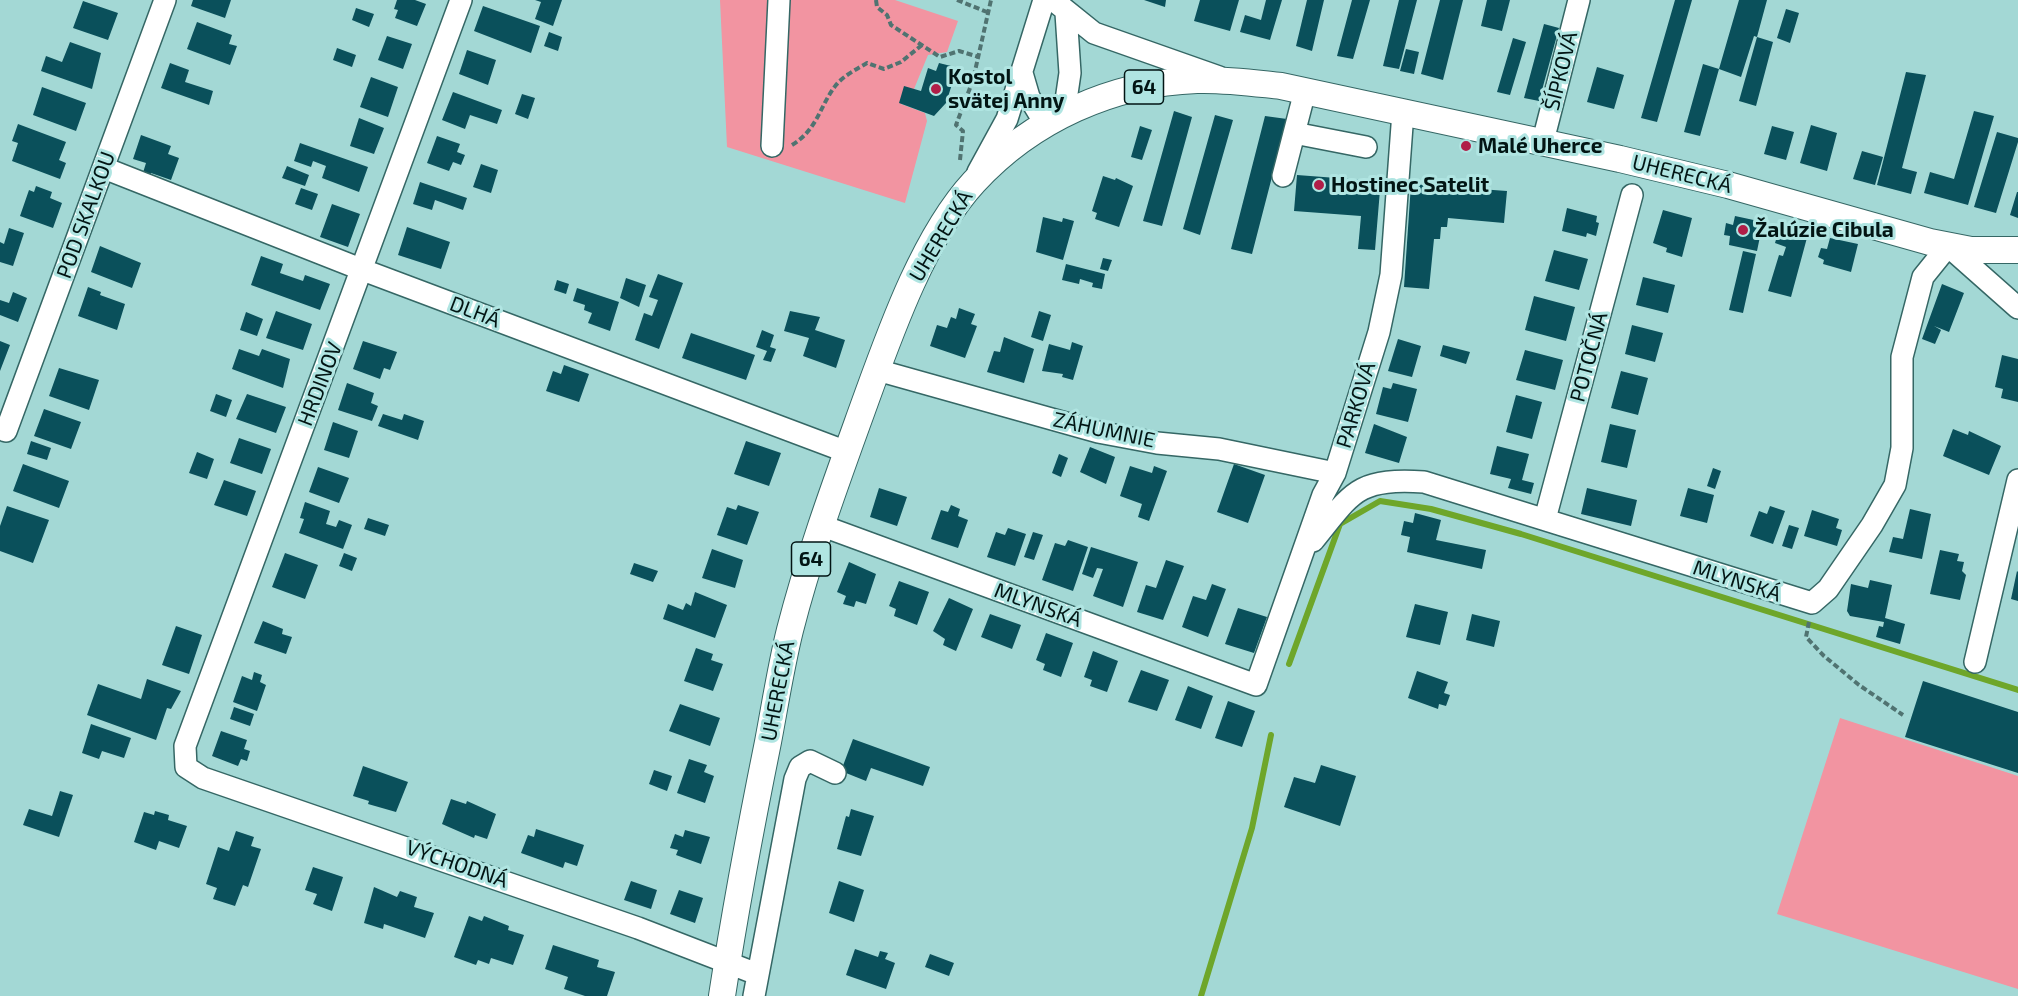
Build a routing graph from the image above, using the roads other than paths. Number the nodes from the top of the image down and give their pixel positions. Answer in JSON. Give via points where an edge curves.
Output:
{"nodes":[{"id":1,"x":165,"y":0,"type":"edge"},
{"id":2,"x":461,"y":0,"type":"edge"},
{"id":3,"x":779,"y":0,"type":"edge"},
{"id":4,"x":1044,"y":0,"type":"edge"},
{"id":5,"x":1579,"y":0,"type":"edge"},
{"id":6,"x":1059,"y":6,"type":"edge"},
{"id":7,"x":1022,"y":73,"type":"junction"},
{"id":8,"x":1228,"y":80,"type":"junction"},
{"id":9,"x":1305,"y":91,"type":"junction"},
{"id":10,"x":1403,"y":112,"type":"junction"},
{"id":11,"x":1055,"y":119,"type":"junction"},
{"id":12,"x":1294,"y":133,"type":"junction"},
{"id":13,"x":1543,"y":141,"type":"junction"},
{"id":14,"x":772,"y":146,"type":"road end"},
{"id":15,"x":1366,"y":147,"type":"dead end"},
{"id":16,"x":104,"y":168,"type":"junction"},
{"id":17,"x":966,"y":175,"type":"junction"},
{"id":18,"x":1283,"y":176,"type":"dead end"},
{"id":19,"x":1632,"y":195,"type":"dead end"},
{"id":20,"x":1948,"y":246,"type":"junction"},
{"id":21,"x":2018,"y":250,"type":"edge"},
{"id":22,"x":363,"y":270,"type":"junction"},
{"id":23,"x":2018,"y":308,"type":"edge"},
{"id":24,"x":877,"y":370,"type":"junction"},
{"id":25,"x":6,"y":430,"type":"dead end"},
{"id":26,"x":847,"y":452,"type":"junction"},
{"id":27,"x":1335,"y":473,"type":"junction"},
{"id":28,"x":2018,"y":480,"type":"edge"},
{"id":29,"x":1545,"y":519,"type":"junction"},
{"id":30,"x":820,"y":525,"type":"junction"},
{"id":31,"x":1306,"y":548,"type":"junction"},
{"id":32,"x":1975,"y":662,"type":"dead end"},
{"id":33,"x":1256,"y":686,"type":"joint"},
{"id":34,"x":186,"y":768,"type":"joint"},
{"id":35,"x":835,"y":773,"type":"dead end"},
{"id":36,"x":727,"y":963,"type":"junction"},
{"id":37,"x":757,"y":974,"type":"junction"},
{"id":38,"x":722,"y":996,"type":"edge"},
{"id":39,"x":754,"y":996,"type":"edge"}],
"edges":[{"from":1,"to":16,"type":"street","name":"POD SKALKOU"},
{"from":2,"to":22,"type":"street","name":"HRDINOV"},
{"from":3,"to":14,"type":"street"},
{"from":4,"to":7,"type":"street"},
{"from":5,"to":13,"type":"street","name":"ŠÍPKOVÁ"},
{"from":6,"to":8,"type":"street","via":[[1094,33]]},
{"from":6,"to":11,"type":"street","via":[[1070,73]]},
{"from":7,"to":11,"type":"street","via":[[1029,97]]},
{"from":7,"to":17,"type":"street","via":[[1006,119]]},
{"from":8,"to":9,"type":"main road","name":"UHERECKÁ","number":"64"},
{"from":8,"to":11,"type":"main road","name":"UHERECKÁ","number":"64","via":[[1197,80],[1107,94]]},
{"from":9,"to":10,"type":"main road","name":"UHERECKÁ","number":"64"},
{"from":9,"to":12,"type":"street"},
{"from":10,"to":13,"type":"main road","name":"UHERECKÁ","number":"64"},
{"from":10,"to":27,"type":"street","name":"PARKOVÁ","via":[[1391,275]]},
{"from":11,"to":17,"type":"main road","name":"UHERECKÁ","number":"64"},
{"from":12,"to":15,"type":"street"},
{"from":12,"to":18,"type":"street"},
{"from":13,"to":20,"type":"main road","name":"UHERECKÁ","number":"64","via":[[1728,185]]},
{"from":16,"to":22,"type":"street","name":"DLHÁ"},
{"from":16,"to":25,"type":"street","name":"POD SKALKOU"},
{"from":17,"to":24,"type":"main road","name":"UHERECKÁ","number":"64","via":[[911,288]]},
{"from":19,"to":29,"type":"street","name":"POTOČNÁ"},
{"from":20,"to":21,"type":"main road","name":"UHERECKÁ","number":"64"},
{"from":20,"to":23,"type":"street"},
{"from":20,"to":29,"type":"street","name":"MLYNSKÁ","via":[[1923,277],[1902,357],[1902,448],[1895,485],[1828,589],[1812,603]]},
{"from":22,"to":26,"type":"street","name":"DLHÁ"},
{"from":22,"to":34,"type":"street","name":"HRDINOV","via":[[185,746]]},
{"from":24,"to":26,"type":"main road","name":"UHERECKÁ","number":"64"},
{"from":24,"to":27,"type":"street","name":"ZÁHUMNIE","via":[[1098,432],[1219,449]]},
{"from":26,"to":30,"type":"main road","name":"UHERECKÁ","number":"64"},
{"from":27,"to":31,"type":"street","name":"PARKOVÁ","via":[[1323,495]]},
{"from":28,"to":32,"type":"street"},
{"from":29,"to":31,"type":"street","name":"MLYNSKÁ","via":[[1424,482],[1394,480],[1352,494]]},
{"from":30,"to":33,"type":"street","name":"MLYNSKÁ"},
{"from":30,"to":36,"type":"main road","name":"UHERECKÁ","number":"64","via":[[790,631]]},
{"from":31,"to":33,"type":"street","name":"PARKOVÁ"},
{"from":34,"to":36,"type":"street","name":"VÝCHODNÁ","via":[[203,778],[627,924]]},
{"from":35,"to":37,"type":"street","via":[[804,762],[795,779]]},
{"from":36,"to":37,"type":"street","name":"VÝCHODNÁ"},
{"from":36,"to":38,"type":"main road","name":"UHERECKÁ","number":"64"},
{"from":37,"to":39,"type":"street"}]}
